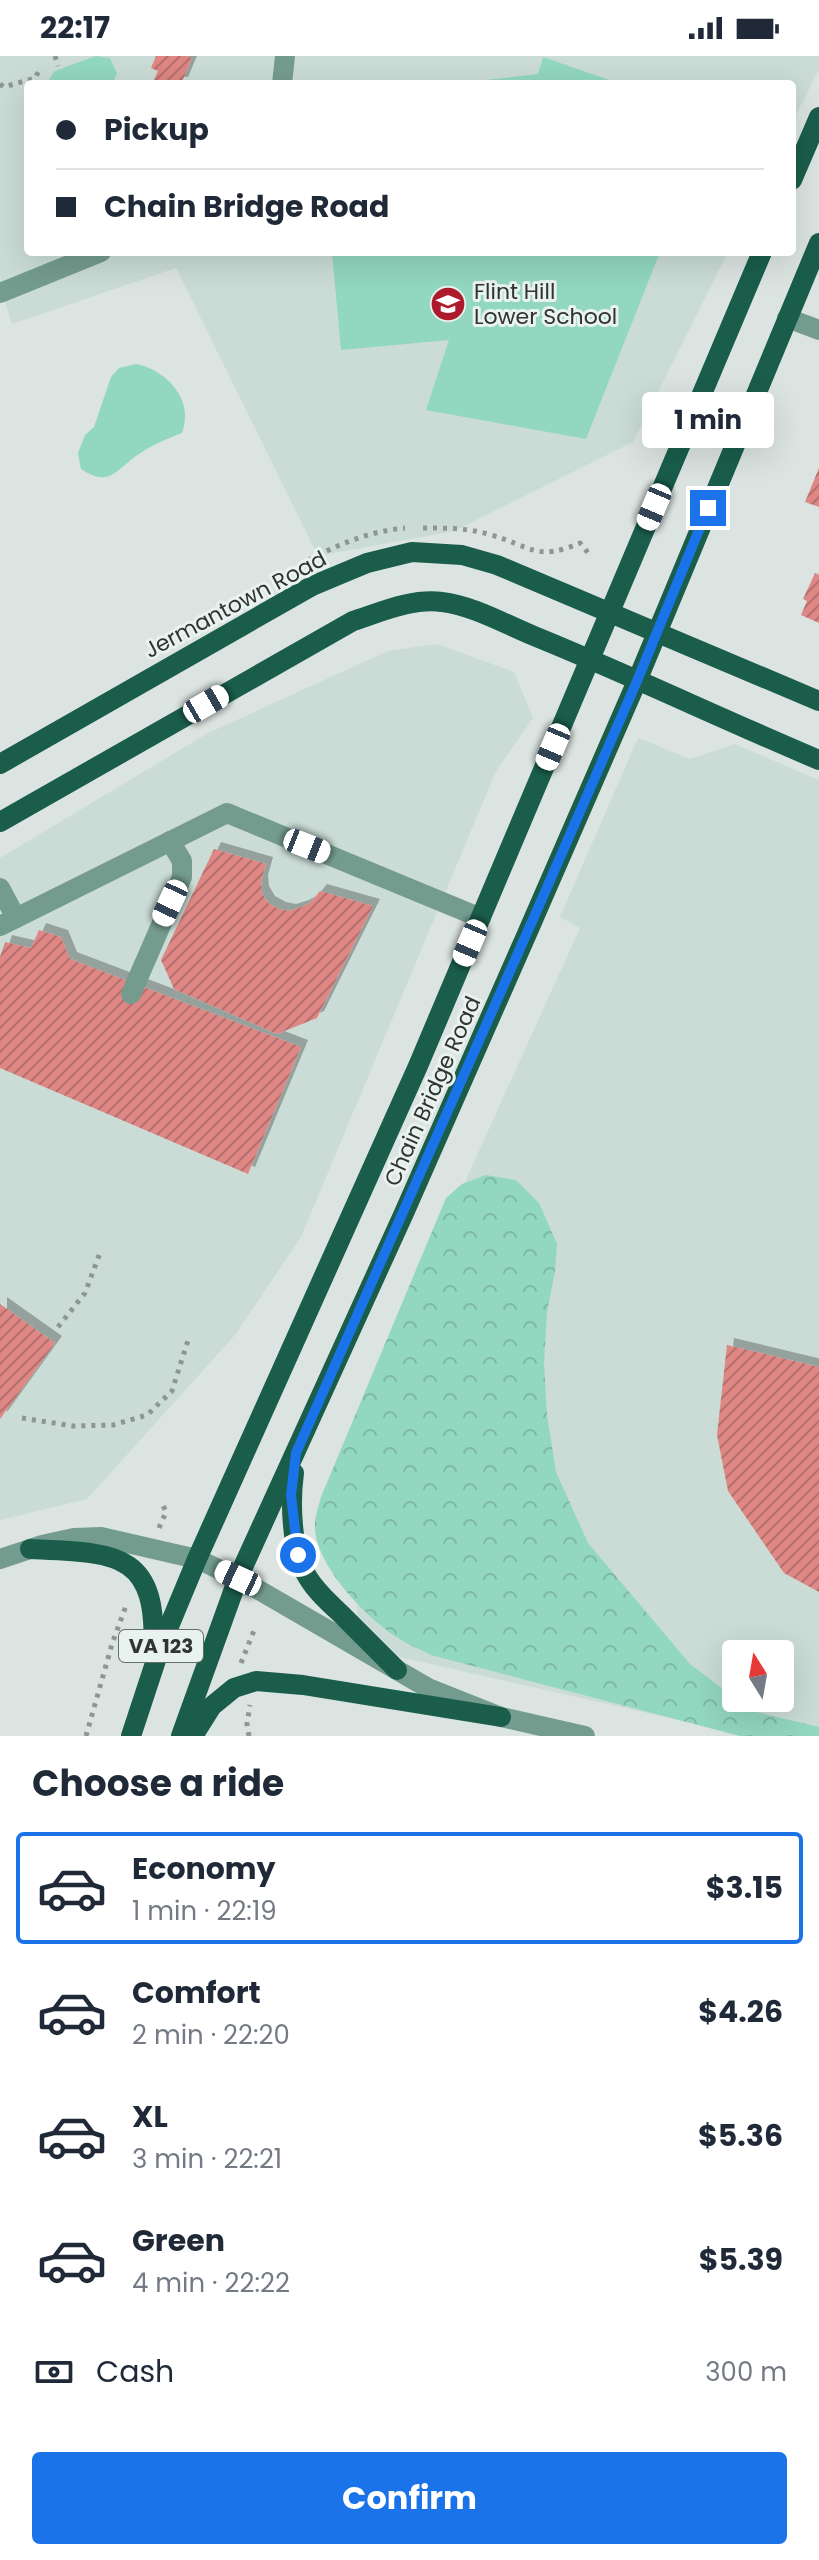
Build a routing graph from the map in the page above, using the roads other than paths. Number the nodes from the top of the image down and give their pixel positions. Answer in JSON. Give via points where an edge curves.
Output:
{"nodes":[{"id":1,"x":285,"y":56,"type":"edge"},
{"id":2,"x":282,"y":80,"type":"edge"},
{"id":3,"x":819,"y":117,"type":"edge"},
{"id":4,"x":796,"y":171,"type":"edge"},
{"id":5,"x":819,"y":243,"type":"edge"},
{"id":6,"x":91,"y":256,"type":"edge"},
{"id":7,"x":760,"y":256,"type":"edge"},
{"id":8,"x":0,"y":293,"type":"edge"},
{"id":9,"x":787,"y":318,"type":"junction"},
{"id":10,"x":819,"y":330,"type":"edge"},
{"id":11,"x":608,"y":613,"type":"junction"},
{"id":12,"x":655,"y":633,"type":"junction"},
{"id":13,"x":590,"y":659,"type":"junction"},
{"id":14,"x":637,"y":681,"type":"junction"},
{"id":15,"x":819,"y":701,"type":"edge"},
{"id":16,"x":819,"y":760,"type":"edge"},
{"id":17,"x":0,"y":764,"type":"edge"},
{"id":18,"x":0,"y":822,"type":"edge"},
{"id":19,"x":170,"y":841,"type":"junction"},
{"id":20,"x":0,"y":888,"type":"edge"},
{"id":21,"x":481,"y":918,"type":"junction"},
{"id":22,"x":8,"y":922,"type":"edge"},
{"id":23,"x":131,"y":994,"type":"dead end"},
{"id":24,"x":296,"y":1453,"type":"junction"},
{"id":25,"x":30,"y":1549,"type":"junction"},
{"id":26,"x":0,"y":1559,"type":"edge"},
{"id":27,"x":197,"y":1559,"type":"junction"},
{"id":28,"x":238,"y":1578,"type":"junction"},
{"id":29,"x":152,"y":1670,"type":"junction"},
{"id":30,"x":397,"y":1670,"type":"junction"},
{"id":31,"x":501,"y":1717,"type":"junction"},
{"id":32,"x":131,"y":1736,"type":"edge"},
{"id":33,"x":181,"y":1736,"type":"edge"},
{"id":34,"x":193,"y":1736,"type":"edge"},
{"id":35,"x":585,"y":1736,"type":"edge"}],
"edges":[{"from":1,"to":2,"type":"street"},
{"from":3,"to":4,"type":"main road"},
{"from":5,"to":9,"type":"main road","name":"Chain Bridge Road","number":"VA 123"},
{"from":6,"to":8,"type":"street"},
{"from":7,"to":11,"type":"main road","name":"Chain Bridge Road","number":"VA 123"},
{"from":9,"to":10,"type":"street"},
{"from":9,"to":12,"type":"main road","name":"Chain Bridge Road","number":"VA 123"},
{"from":11,"to":12,"type":"main road","name":"Jermantown Road"},
{"from":11,"to":13,"type":"main road","name":"Chain Bridge Road","number":"VA 123"},
{"from":11,"to":17,"type":"main road","name":"Jermantown Road","via":[[462,555],[389,556],[312,586]]},
{"from":12,"to":14,"type":"main road","name":"Chain Bridge Road","number":"VA 123"},
{"from":12,"to":15,"type":"main road","name":"Jermantown Road"},
{"from":13,"to":14,"type":"main road"},
{"from":13,"to":18,"type":"main road","via":[[442,602],[402,605],[353,621]]},
{"from":13,"to":21,"type":"main road","name":"Chain Bridge Road","number":"VA 123"},
{"from":14,"to":16,"type":"main road"},
{"from":14,"to":24,"type":"main road","name":"Chain Bridge Road","number":"VA 123"},
{"from":19,"to":21,"type":"street","via":[[227,813]]},
{"from":19,"to":22,"type":"street"},
{"from":19,"to":23,"type":"street","via":[[182,861],[182,877]]},
{"from":20,"to":22,"type":"street"},
{"from":21,"to":27,"type":"main road","name":"Chain Bridge Road","number":"VA 123"},
{"from":24,"to":28,"type":"main road","name":"Chain Bridge Road","number":"VA 123"},
{"from":24,"to":30,"type":"main road","via":[[291,1495],[298,1555],[306,1575]]},
{"from":25,"to":26,"type":"street"},
{"from":25,"to":27,"type":"street","via":[[101,1537]]},
{"from":25,"to":29,"type":"main road","via":[[94,1552],[134,1570],[153,1605]]},
{"from":27,"to":28,"type":"street"},
{"from":27,"to":29,"type":"main road","name":"Chain Bridge Road","number":"VA 123"},
{"from":28,"to":30,"type":"street"},
{"from":28,"to":33,"type":"main road","name":"Chain Bridge Road","number":"VA 123"},
{"from":29,"to":32,"type":"main road","name":"Chain Bridge Road","number":"VA 123"},
{"from":30,"to":31,"type":"street"},
{"from":31,"to":34,"type":"main road","via":[[256,1681],[234,1688],[212,1706]]},
{"from":31,"to":35,"type":"street"}]}
